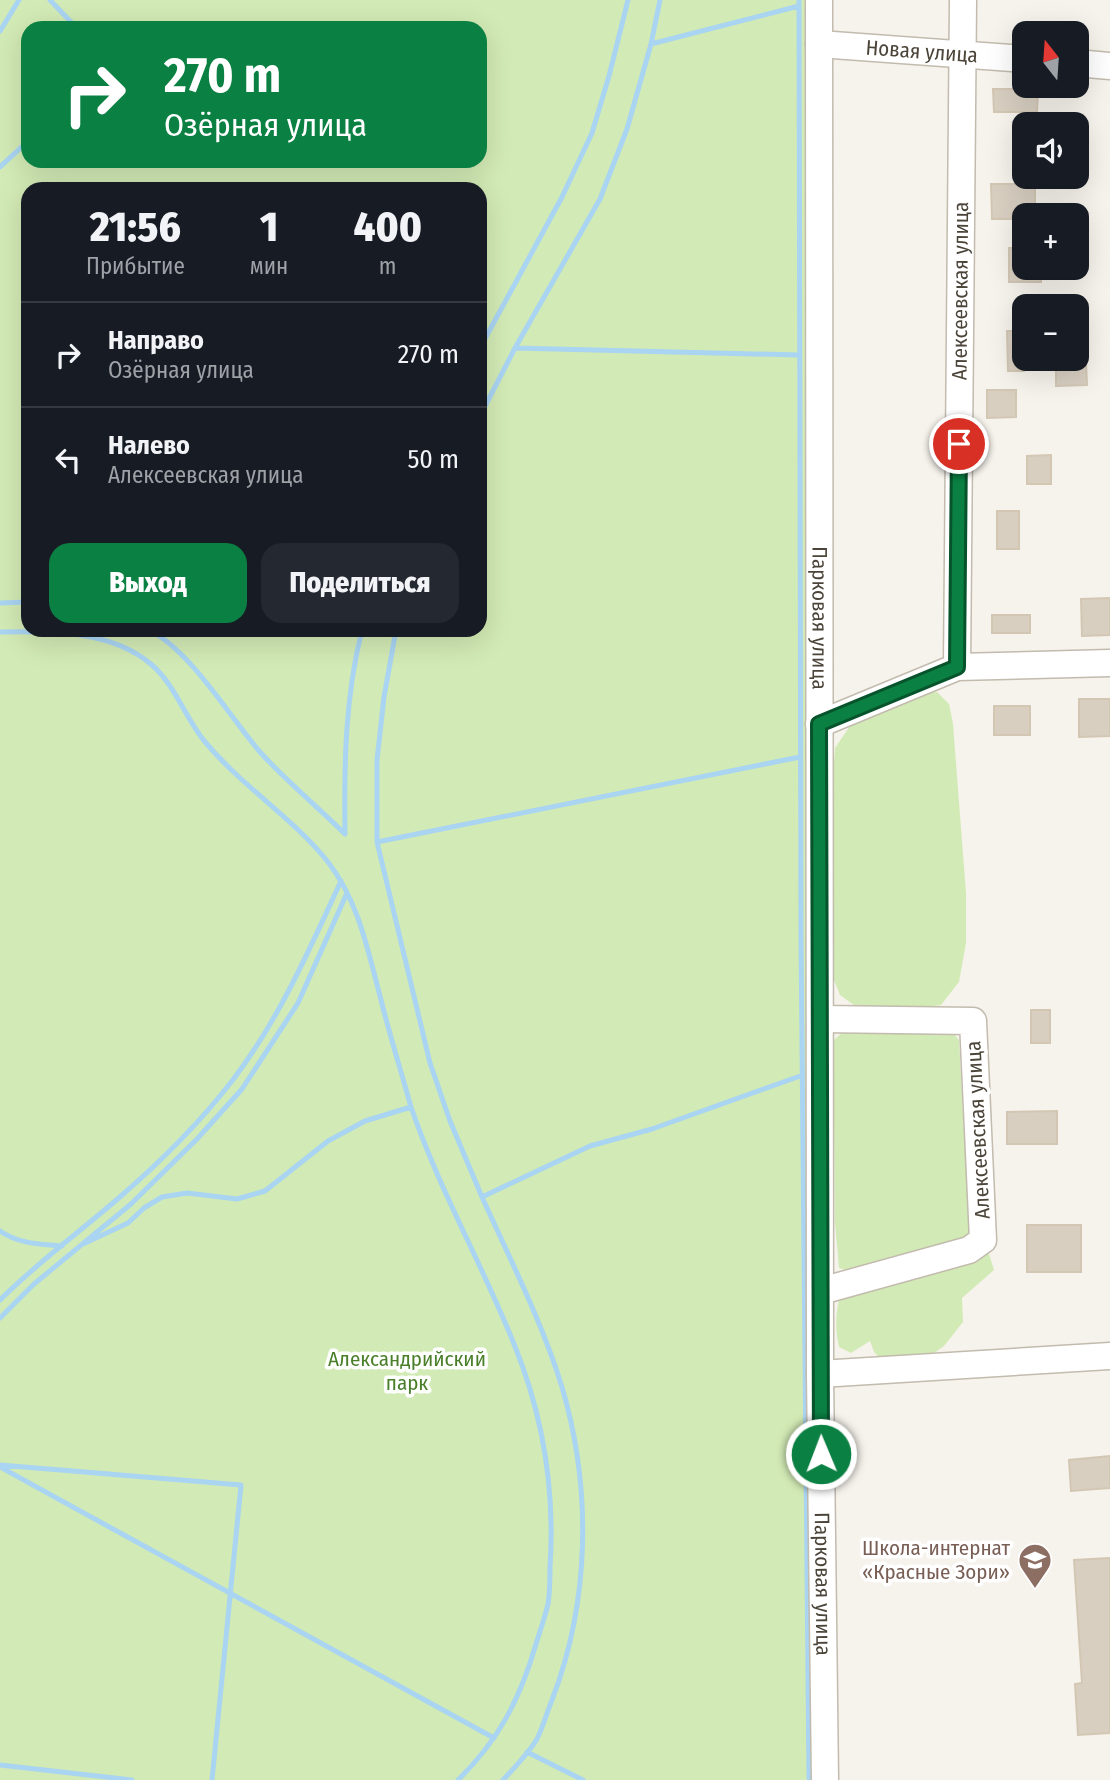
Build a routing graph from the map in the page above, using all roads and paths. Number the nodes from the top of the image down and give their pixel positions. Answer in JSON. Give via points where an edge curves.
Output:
{"nodes":[{"id":1,"x":819,"y":0,"type":"edge"},
{"id":2,"x":963,"y":0,"type":"edge"},
{"id":3,"x":819,"y":44,"type":"junction"},
{"id":4,"x":962,"y":53,"type":"junction"},
{"id":5,"x":1012,"y":58,"type":"edge"},
{"id":6,"x":1089,"y":64,"type":"edge"},
{"id":7,"x":1110,"y":66,"type":"edge"},
{"id":8,"x":1110,"y":663,"type":"edge"},
{"id":9,"x":957,"y":667,"type":"junction"},
{"id":10,"x":819,"y":724,"type":"junction"},
{"id":11,"x":821,"y":1019,"type":"junction"},
{"id":12,"x":821,"y":1291,"type":"junction"},
{"id":13,"x":1110,"y":1356,"type":"edge"},
{"id":14,"x":820,"y":1374,"type":"junction"},
{"id":15,"x":825,"y":1780,"type":"edge"}],
"edges":[{"from":1,"to":3,"type":"street","name":"Парковая улица"},
{"from":2,"to":4,"type":"street","name":"Алексеевская улица"},
{"from":3,"to":4,"type":"street","name":"Новая улица"},
{"from":3,"to":10,"type":"street","name":"Парковая улица"},
{"from":4,"to":5,"type":"street","name":"Новая улица"},
{"from":4,"to":9,"type":"street","name":"Алексеевская улица"},
{"from":6,"to":7,"type":"street"},
{"from":8,"to":9,"type":"street"},
{"from":9,"to":10,"type":"street"},
{"from":10,"to":11,"type":"street","name":"Парковая улица"},
{"from":11,"to":12,"type":"street","name":"Парковая улица"},
{"from":11,"to":12,"type":"street","name":"Алексеевская улица","via":[[973,1021],[983,1240],[969,1250]]},
{"from":12,"to":14,"type":"street","name":"Парковая улица"},
{"from":13,"to":14,"type":"street"},
{"from":14,"to":15,"type":"street","name":"Парковая улица"}]}
